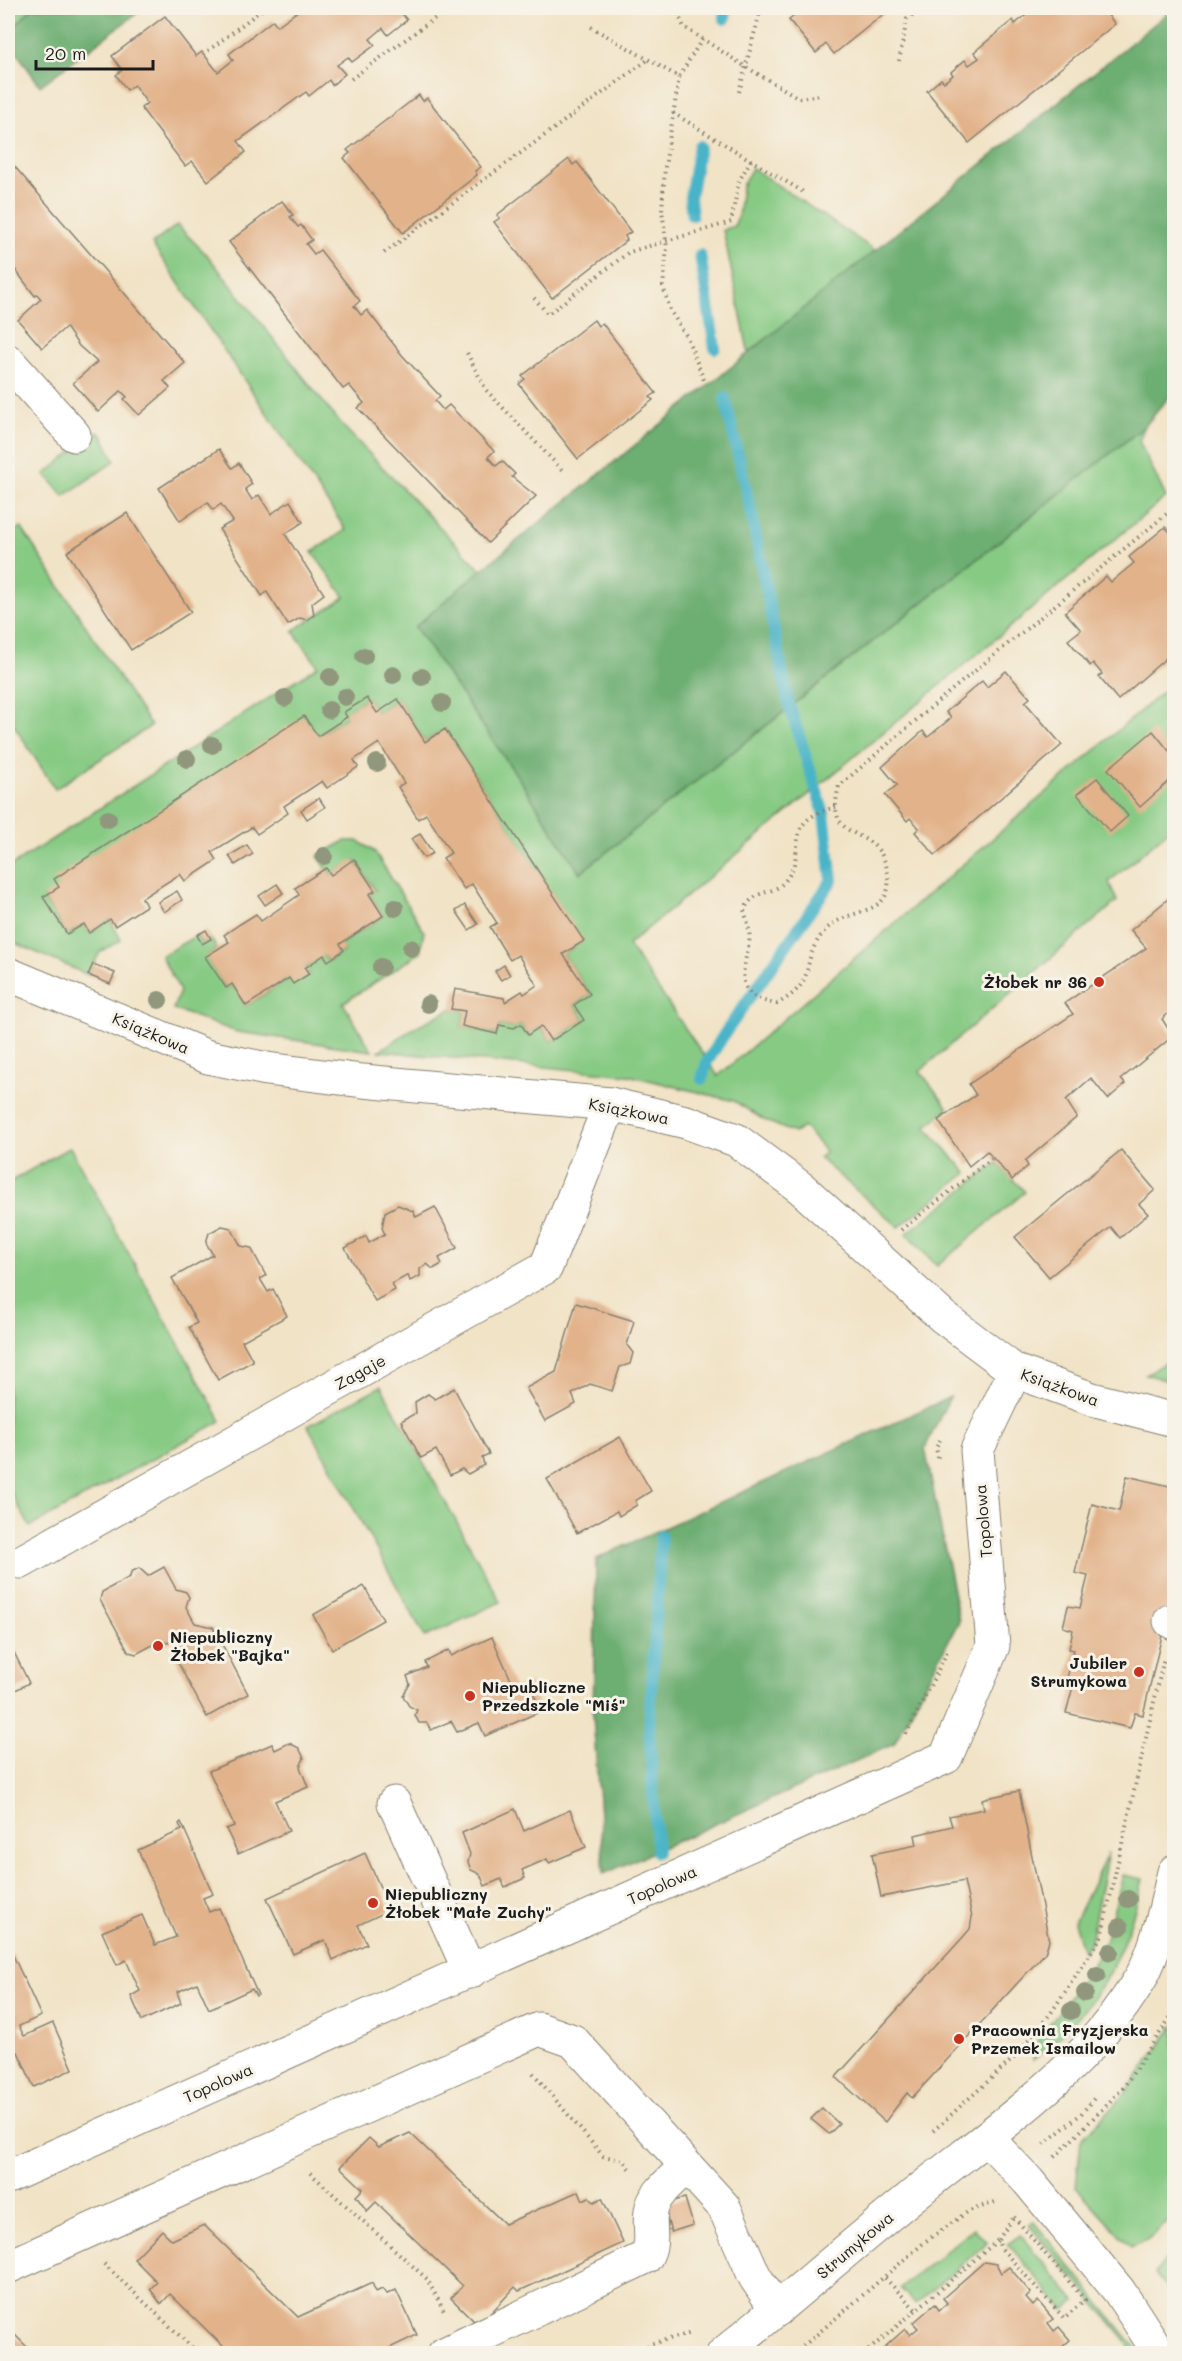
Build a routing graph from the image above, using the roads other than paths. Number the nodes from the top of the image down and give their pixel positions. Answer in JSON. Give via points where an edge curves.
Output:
{"nodes":[{"id":1,"x":8,"y":361,"type":"edge"},
{"id":2,"x":74,"y":435,"type":"dead end"},
{"id":3,"x":8,"y":974,"type":"edge"},
{"id":4,"x":610,"y":1104,"type":"junction"},
{"id":5,"x":1015,"y":1371,"type":"junction"},
{"id":6,"x":1174,"y":1420,"type":"edge"},
{"id":7,"x":21,"y":1562,"type":"dead end"},
{"id":8,"x":394,"y":1803,"type":"dead end"},
{"id":9,"x":1174,"y":1872,"type":"edge"},
{"id":10,"x":470,"y":1972,"type":"junction"},
{"id":11,"x":988,"y":2139,"type":"junction"},
{"id":12,"x":686,"y":2166,"type":"junction"},
{"id":13,"x":8,"y":2177,"type":"edge"},
{"id":14,"x":8,"y":2266,"type":"edge"},
{"id":15,"x":777,"y":2310,"type":"junction"},
{"id":16,"x":444,"y":2354,"type":"edge"},
{"id":17,"x":723,"y":2354,"type":"edge"},
{"id":18,"x":1160,"y":2354,"type":"edge"}],
"edges":[{"from":1,"to":2,"type":"street"},
{"from":3,"to":4,"type":"street","name":"Książkowa","via":[[208,1057],[363,1082]]},
{"from":4,"to":5,"type":"street","name":"Książkowa","via":[[686,1122],[736,1140],[801,1188],[943,1317]]},
{"from":4,"to":7,"type":"street","name":"Zagaje","via":[[546,1268]]},
{"from":5,"to":6,"type":"street","name":"Książkowa","via":[[1092,1399]]},
{"from":5,"to":10,"type":"street","name":"Topolowa","via":[[977,1450],[993,1646],[946,1757]]},
{"from":8,"to":10,"type":"street"},
{"from":9,"to":11,"type":"street","name":"Strumykowa","via":[[1141,1978],[1106,2028],[1035,2099]]},
{"from":10,"to":13,"type":"street","name":"Topolowa"},
{"from":11,"to":15,"type":"street","name":"Strumykowa","via":[[936,2176]]},
{"from":11,"to":18,"type":"street","via":[[1119,2291]]},
{"from":12,"to":14,"type":"street","via":[[573,2041],[539,2030]]},
{"from":12,"to":15,"type":"street","via":[[724,2207],[755,2277]]},
{"from":12,"to":16,"type":"street","via":[[654,2200],[652,2240],[646,2257]]},
{"from":15,"to":17,"type":"street","name":"Strumykowa"}]}
